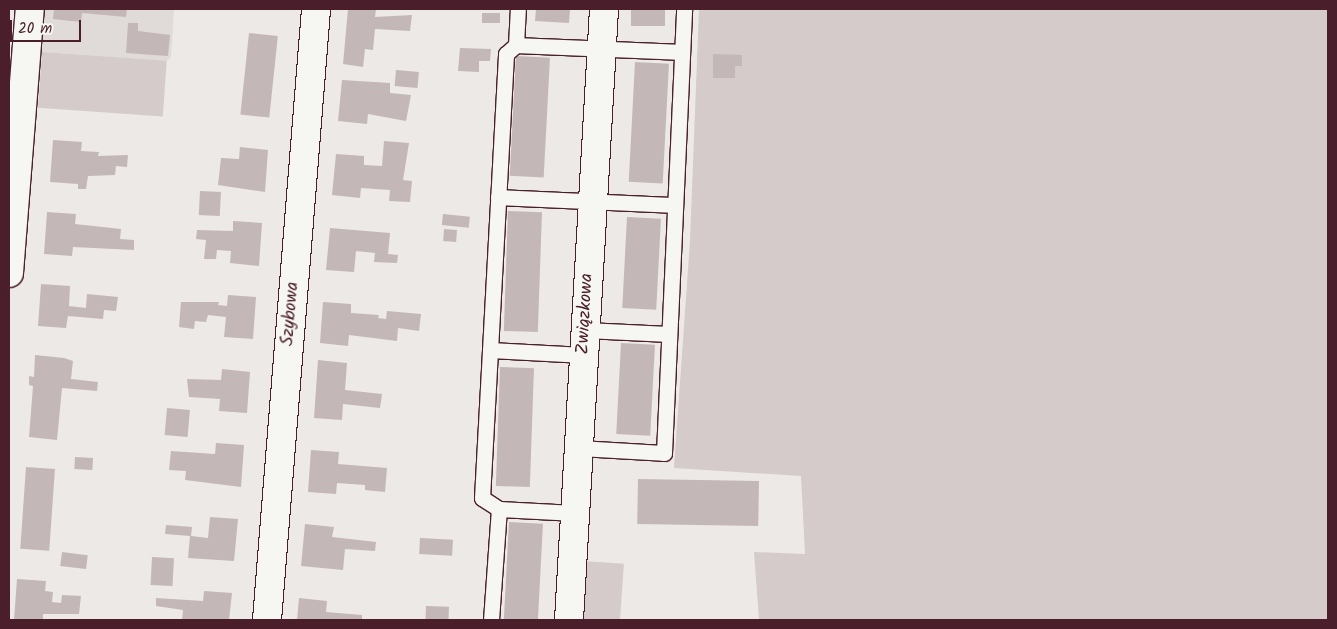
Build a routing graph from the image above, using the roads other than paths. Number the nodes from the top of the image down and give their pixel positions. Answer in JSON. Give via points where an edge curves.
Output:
{"nodes":[{"id":1,"x":30,"y":9,"type":"edge"},
{"id":2,"x":316,"y":9,"type":"edge"},
{"id":3,"x":518,"y":9,"type":"edge"},
{"id":4,"x":604,"y":9,"type":"edge"},
{"id":5,"x":684,"y":9,"type":"edge"},
{"id":6,"x":516,"y":45,"type":"junction"},
{"id":7,"x":602,"y":48,"type":"junction"},
{"id":8,"x":682,"y":52,"type":"junction"},
{"id":9,"x":498,"y":197,"type":"junction"},
{"id":10,"x":593,"y":202,"type":"junction"},
{"id":11,"x":675,"y":206,"type":"junction"},
{"id":12,"x":9,"y":273,"type":"edge"},
{"id":13,"x":669,"y":334,"type":"junction"},
{"id":14,"x":585,"y":342,"type":"junction"},
{"id":15,"x":490,"y":350,"type":"junction"},
{"id":16,"x":578,"y":448,"type":"junction"},
{"id":17,"x":499,"y":509,"type":"junction"},
{"id":18,"x":574,"y":513,"type":"junction"},
{"id":19,"x":267,"y":620,"type":"edge"},
{"id":20,"x":490,"y":620,"type":"edge"},
{"id":21,"x":569,"y":620,"type":"edge"}],
"edges":[{"from":1,"to":12,"type":"street"},
{"from":2,"to":19,"type":"street","name":"Szybowa"},
{"from":3,"to":6,"type":"lane"},
{"from":4,"to":7,"type":"street","name":"Związkowa"},
{"from":5,"to":8,"type":"lane"},
{"from":6,"to":7,"type":"lane"},
{"from":6,"to":9,"type":"lane","via":[[506,54]]},
{"from":7,"to":8,"type":"lane"},
{"from":7,"to":10,"type":"street","name":"Związkowa"},
{"from":8,"to":11,"type":"lane"},
{"from":9,"to":10,"type":"lane"},
{"from":9,"to":15,"type":"lane"},
{"from":10,"to":11,"type":"lane"},
{"from":10,"to":14,"type":"street","name":"Związkowa"},
{"from":11,"to":13,"type":"lane"},
{"from":13,"to":14,"type":"lane"},
{"from":13,"to":16,"type":"lane","via":[[664,453]]},
{"from":14,"to":15,"type":"lane"},
{"from":14,"to":16,"type":"street","name":"Związkowa"},
{"from":15,"to":17,"type":"lane","via":[[482,498]]},
{"from":16,"to":18,"type":"street","name":"Związkowa"},
{"from":17,"to":18,"type":"lane"},
{"from":17,"to":20,"type":"lane"},
{"from":18,"to":21,"type":"street","name":"Związkowa"}]}
